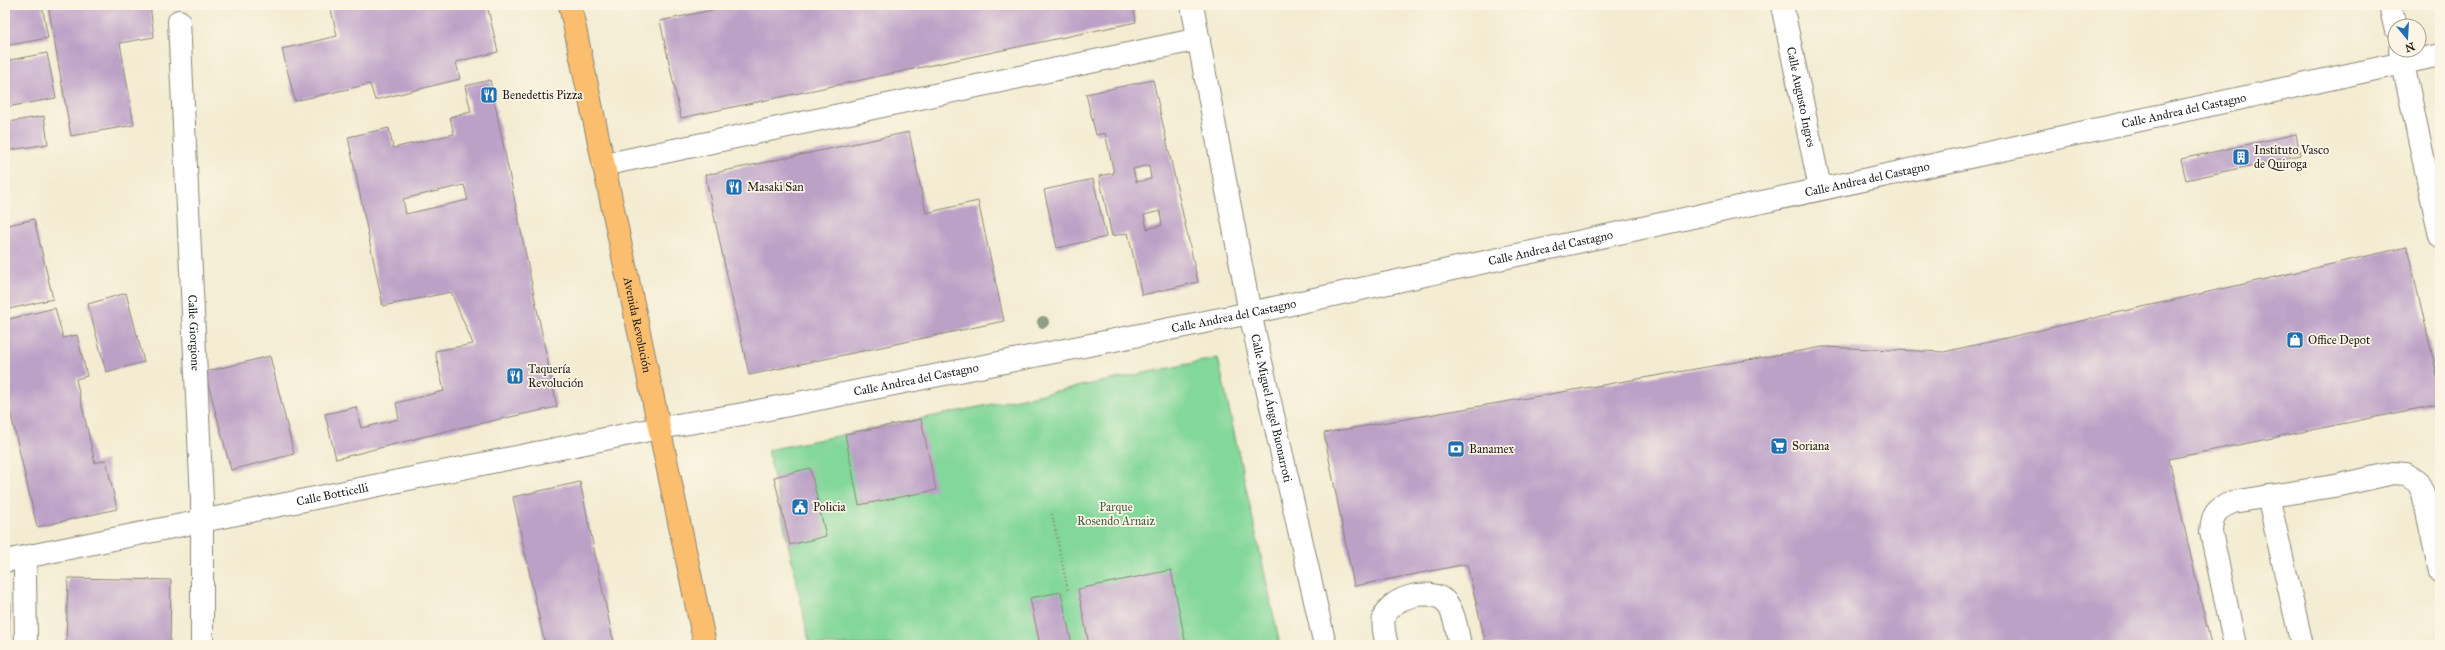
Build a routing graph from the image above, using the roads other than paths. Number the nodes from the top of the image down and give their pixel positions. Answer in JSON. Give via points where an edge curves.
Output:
{"nodes":[{"id":1,"x":570,"y":5,"type":"edge"},
{"id":2,"x":1192,"y":5,"type":"edge"},
{"id":3,"x":1782,"y":5,"type":"edge"},
{"id":4,"x":2390,"y":5,"type":"edge"},
{"id":5,"x":2393,"y":18,"type":"edge"},
{"id":6,"x":179,"y":21,"type":"dead end"},
{"id":7,"x":1199,"y":39,"type":"junction"},
{"id":8,"x":2427,"y":55,"type":"edge"},
{"id":9,"x":2440,"y":55,"type":"edge"},
{"id":10,"x":2392,"y":58,"type":"edge"},
{"id":11,"x":2401,"y":58,"type":"edge"},
{"id":12,"x":604,"y":165,"type":"junction"},
{"id":13,"x":1820,"y":188,"type":"junction"},
{"id":14,"x":2440,"y":236,"type":"edge"},
{"id":15,"x":1250,"y":314,"type":"junction"},
{"id":16,"x":659,"y":428,"type":"junction"},
{"id":17,"x":2268,"y":496,"type":"junction"},
{"id":18,"x":202,"y":521,"type":"junction"},
{"id":19,"x":27,"y":557,"type":"junction"},
{"id":20,"x":5,"y":561,"type":"edge"},
{"id":21,"x":2440,"y":572,"type":"edge"},
{"id":22,"x":26,"y":645,"type":"edge"},
{"id":23,"x":202,"y":645,"type":"edge"},
{"id":24,"x":705,"y":645,"type":"edge"},
{"id":25,"x":1325,"y":645,"type":"edge"},
{"id":26,"x":1387,"y":645,"type":"edge"},
{"id":27,"x":1460,"y":645,"type":"edge"},
{"id":28,"x":2235,"y":645,"type":"edge"},
{"id":29,"x":2302,"y":645,"type":"edge"}],
"edges":[{"from":1,"to":12,"type":"main road","name":"Avenida Revolución"},
{"from":2,"to":7,"type":"street","name":"Calle Miguel Ángel Buonarroti"},
{"from":3,"to":13,"type":"street","name":"Calle Augusto Ingres"},
{"from":4,"to":5,"type":"street"},
{"from":6,"to":18,"type":"street","name":"Calle Giorgione"},
{"from":7,"to":12,"type":"street"},
{"from":7,"to":15,"type":"street","name":"Calle Miguel Ángel Buonarroti"},
{"from":8,"to":9,"type":"street","name":"Calle Andrea del Castagno"},
{"from":10,"to":13,"type":"street","name":"Calle Andrea del Castagno"},
{"from":11,"to":14,"type":"street"},
{"from":12,"to":16,"type":"main road","name":"Avenida Revolución"},
{"from":13,"to":15,"type":"street","name":"Calle Andrea del Castagno"},
{"from":15,"to":16,"type":"street","name":"Calle Andrea del Castagno","via":[[744,414]]},
{"from":15,"to":25,"type":"street","name":"Calle Miguel Ángel Buonarroti"},
{"from":16,"to":18,"type":"street","name":"Calle Botticelli"},
{"from":16,"to":24,"type":"main road","name":"Avenida Revolución"},
{"from":17,"to":21,"type":"street","via":[[2340,485],[2393,473],[2406,474],[2418,481],[2423,493]]},
{"from":17,"to":28,"type":"street","via":[[2220,507],[2212,519],[2211,532]]},
{"from":17,"to":29,"type":"street"},
{"from":18,"to":19,"type":"street","name":"Calle Botticelli"},
{"from":18,"to":23,"type":"street","name":"Calle Giorgione"},
{"from":19,"to":20,"type":"street","name":"Calle Botticelli"},
{"from":19,"to":22,"type":"street"},
{"from":26,"to":27,"type":"street","via":[[1384,617],[1391,606],[1402,600],[1434,594],[1446,602],[1452,613]]}]}
